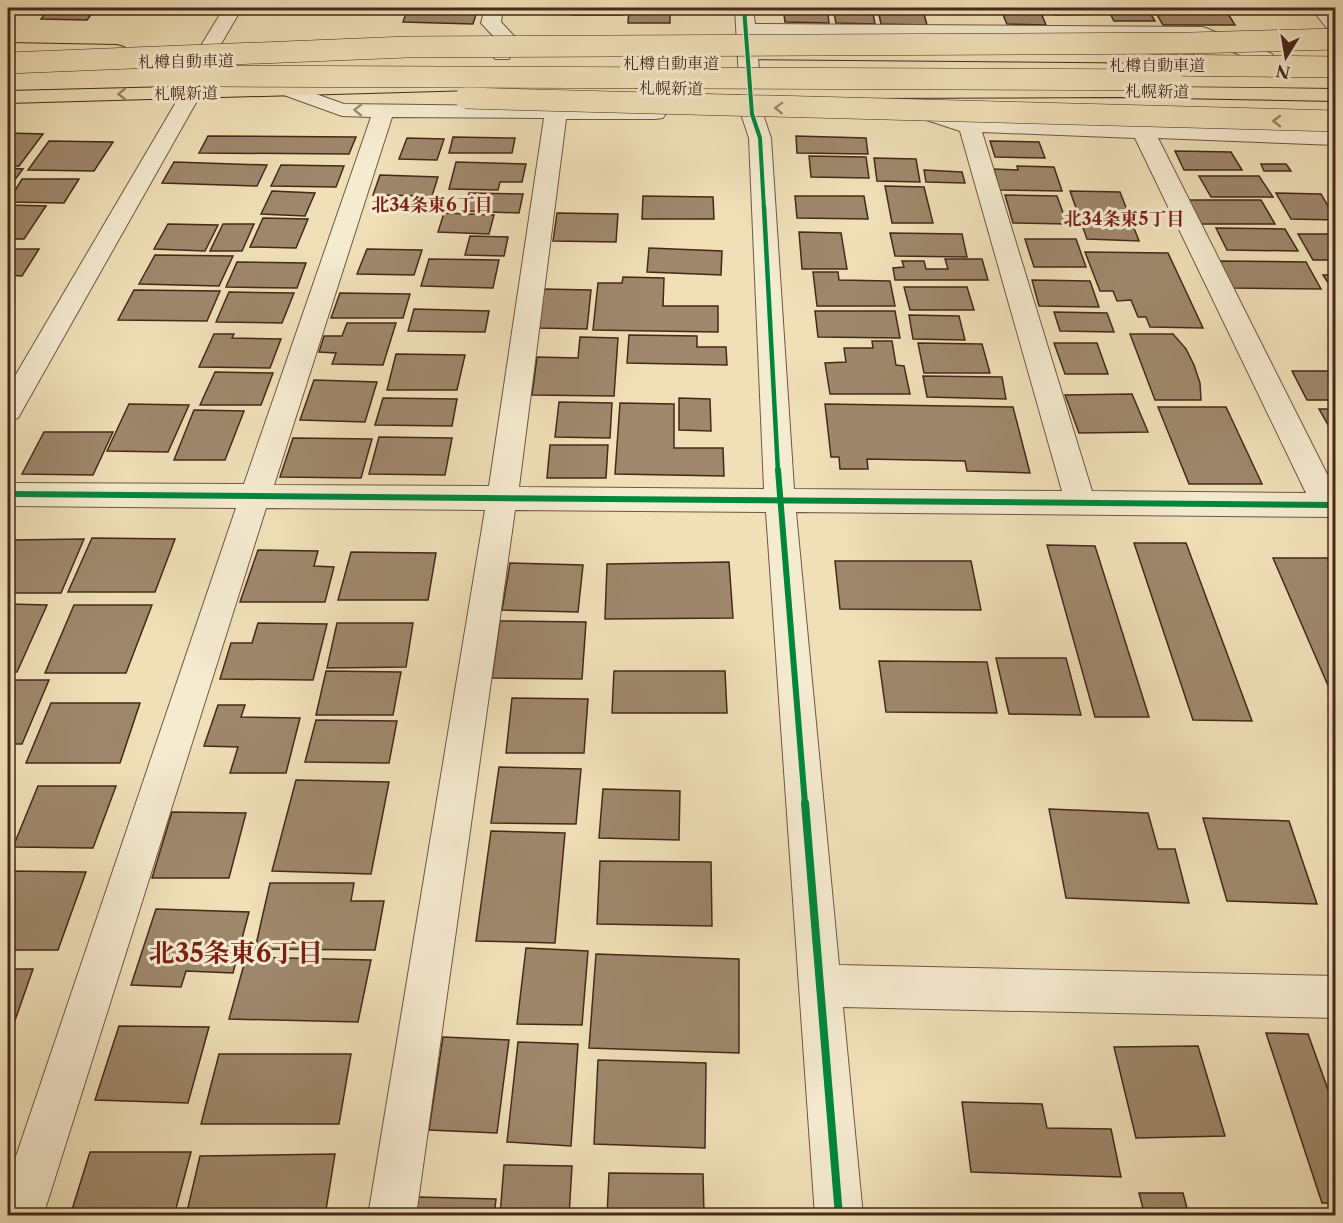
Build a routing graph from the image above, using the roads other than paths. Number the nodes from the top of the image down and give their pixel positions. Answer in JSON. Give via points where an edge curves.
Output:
{"nodes":[{"id":1,"x":233,"y":8,"type":"edge"},
{"id":2,"x":494,"y":8,"type":"edge"},
{"id":3,"x":1320,"y":8,"type":"edge"},
{"id":4,"x":1335,"y":27,"type":"edge"},
{"id":5,"x":746,"y":31,"type":"edge"},
{"id":6,"x":1335,"y":39,"type":"edge"},
{"id":7,"x":8,"y":49,"type":"edge"},
{"id":8,"x":207,"y":52,"type":"junction"},
{"id":9,"x":502,"y":55,"type":"junction"},
{"id":10,"x":1265,"y":58,"type":"junction"},
{"id":11,"x":1335,"y":60,"type":"edge"},
{"id":12,"x":8,"y":63,"type":"edge"},
{"id":13,"x":1335,"y":67,"type":"edge"},
{"id":14,"x":153,"y":75,"type":"junction"},
{"id":15,"x":8,"y":76,"type":"edge"},
{"id":16,"x":1335,"y":82,"type":"edge"},
{"id":17,"x":288,"y":90,"type":"junction"},
{"id":18,"x":192,"y":92,"type":"junction"},
{"id":19,"x":861,"y":92,"type":"junction"},
{"id":20,"x":1335,"y":95,"type":"edge"},
{"id":21,"x":8,"y":97,"type":"edge"},
{"id":22,"x":751,"y":102,"type":"junction"},
{"id":23,"x":384,"y":110,"type":"junction"},
{"id":24,"x":556,"y":112,"type":"junction"},
{"id":25,"x":1335,"y":121,"type":"edge"},
{"id":26,"x":969,"y":126,"type":"junction"},
{"id":27,"x":1144,"y":133,"type":"junction"},
{"id":28,"x":1335,"y":138,"type":"edge"},
{"id":29,"x":8,"y":411,"type":"edge"},
{"id":30,"x":8,"y":494,"type":"edge"},
{"id":31,"x":255,"y":496,"type":"junction"},
{"id":32,"x":502,"y":498,"type":"junction"},
{"id":33,"x":780,"y":500,"type":"junction"},
{"id":34,"x":1080,"y":502,"type":"junction"},
{"id":35,"x":1331,"y":505,"type":"edge"},
{"id":36,"x":821,"y":986,"type":"junction"},
{"id":37,"x":1335,"y":997,"type":"edge"},
{"id":38,"x":19,"y":1215,"type":"edge"},
{"id":39,"x":392,"y":1215,"type":"edge"},
{"id":40,"x":838,"y":1215,"type":"edge"}],
"edges":[{"from":1,"to":8,"type":"street"},
{"from":2,"to":9,"type":"street","via":[[490,23],[505,37]]},
{"from":3,"to":4,"type":"street"},
{"from":5,"to":9,"type":"highway","name":"札幌新道"},
{"from":5,"to":10,"type":"highway","name":"札幌新道"},
{"from":5,"to":10,"type":"street","via":[[949,24],[1203,33]]},
{"from":5,"to":22,"type":"street"},
{"from":6,"to":12,"type":"highway","bridge":true,"via":[[407,47]]},
{"from":7,"to":8,"type":"highway","name":"札幌新道"},
{"from":8,"to":9,"type":"highway","name":"札幌新道"},
{"from":10,"to":11,"type":"highway","name":"札幌新道"},
{"from":12,"to":13,"type":"highway","name":"札樽自動車道","bridge":true,"via":[[223,60]]},
{"from":14,"to":15,"type":"highway","name":"札樽自動車道"},
{"from":14,"to":16,"type":"highway","name":"札樽自動車道","bridge":true},
{"from":25,"to":14,"type":"highway","one_way":true,"bridge":true,"via":[[462,98]]},
{"from":17,"to":18,"type":"highway","name":"札幌新道"},
{"from":17,"to":22,"type":"highway","name":"札幌新道","via":[[519,85]]},
{"from":23,"to":17,"type":"street","one_way":true,"via":[[342,110]]},
{"from":18,"to":21,"type":"highway","name":"札幌新道","one_way":true},
{"from":18,"to":29,"type":"street"},
{"from":19,"to":20,"type":"highway","name":"札幌新道"},
{"from":19,"to":22,"type":"highway","name":"札幌新道"},
{"from":19,"to":26,"type":"street"},
{"from":22,"to":24,"type":"street"},
{"from":22,"to":33,"type":"street","via":[[760,138]]},
{"from":23,"to":24,"type":"street"},
{"from":23,"to":31,"type":"street"},
{"from":24,"to":32,"type":"street"},
{"from":26,"to":27,"type":"street"},
{"from":26,"to":34,"type":"street"},
{"from":27,"to":28,"type":"street"},
{"from":27,"to":35,"type":"street"},
{"from":30,"to":31,"type":"street"},
{"from":31,"to":32,"type":"street"},
{"from":31,"to":38,"type":"street"},
{"from":32,"to":33,"type":"street"},
{"from":32,"to":39,"type":"street"},
{"from":33,"to":34,"type":"street"},
{"from":33,"to":36,"type":"street"},
{"from":34,"to":35,"type":"street"},
{"from":36,"to":37,"type":"street"},
{"from":36,"to":40,"type":"street"}]}
